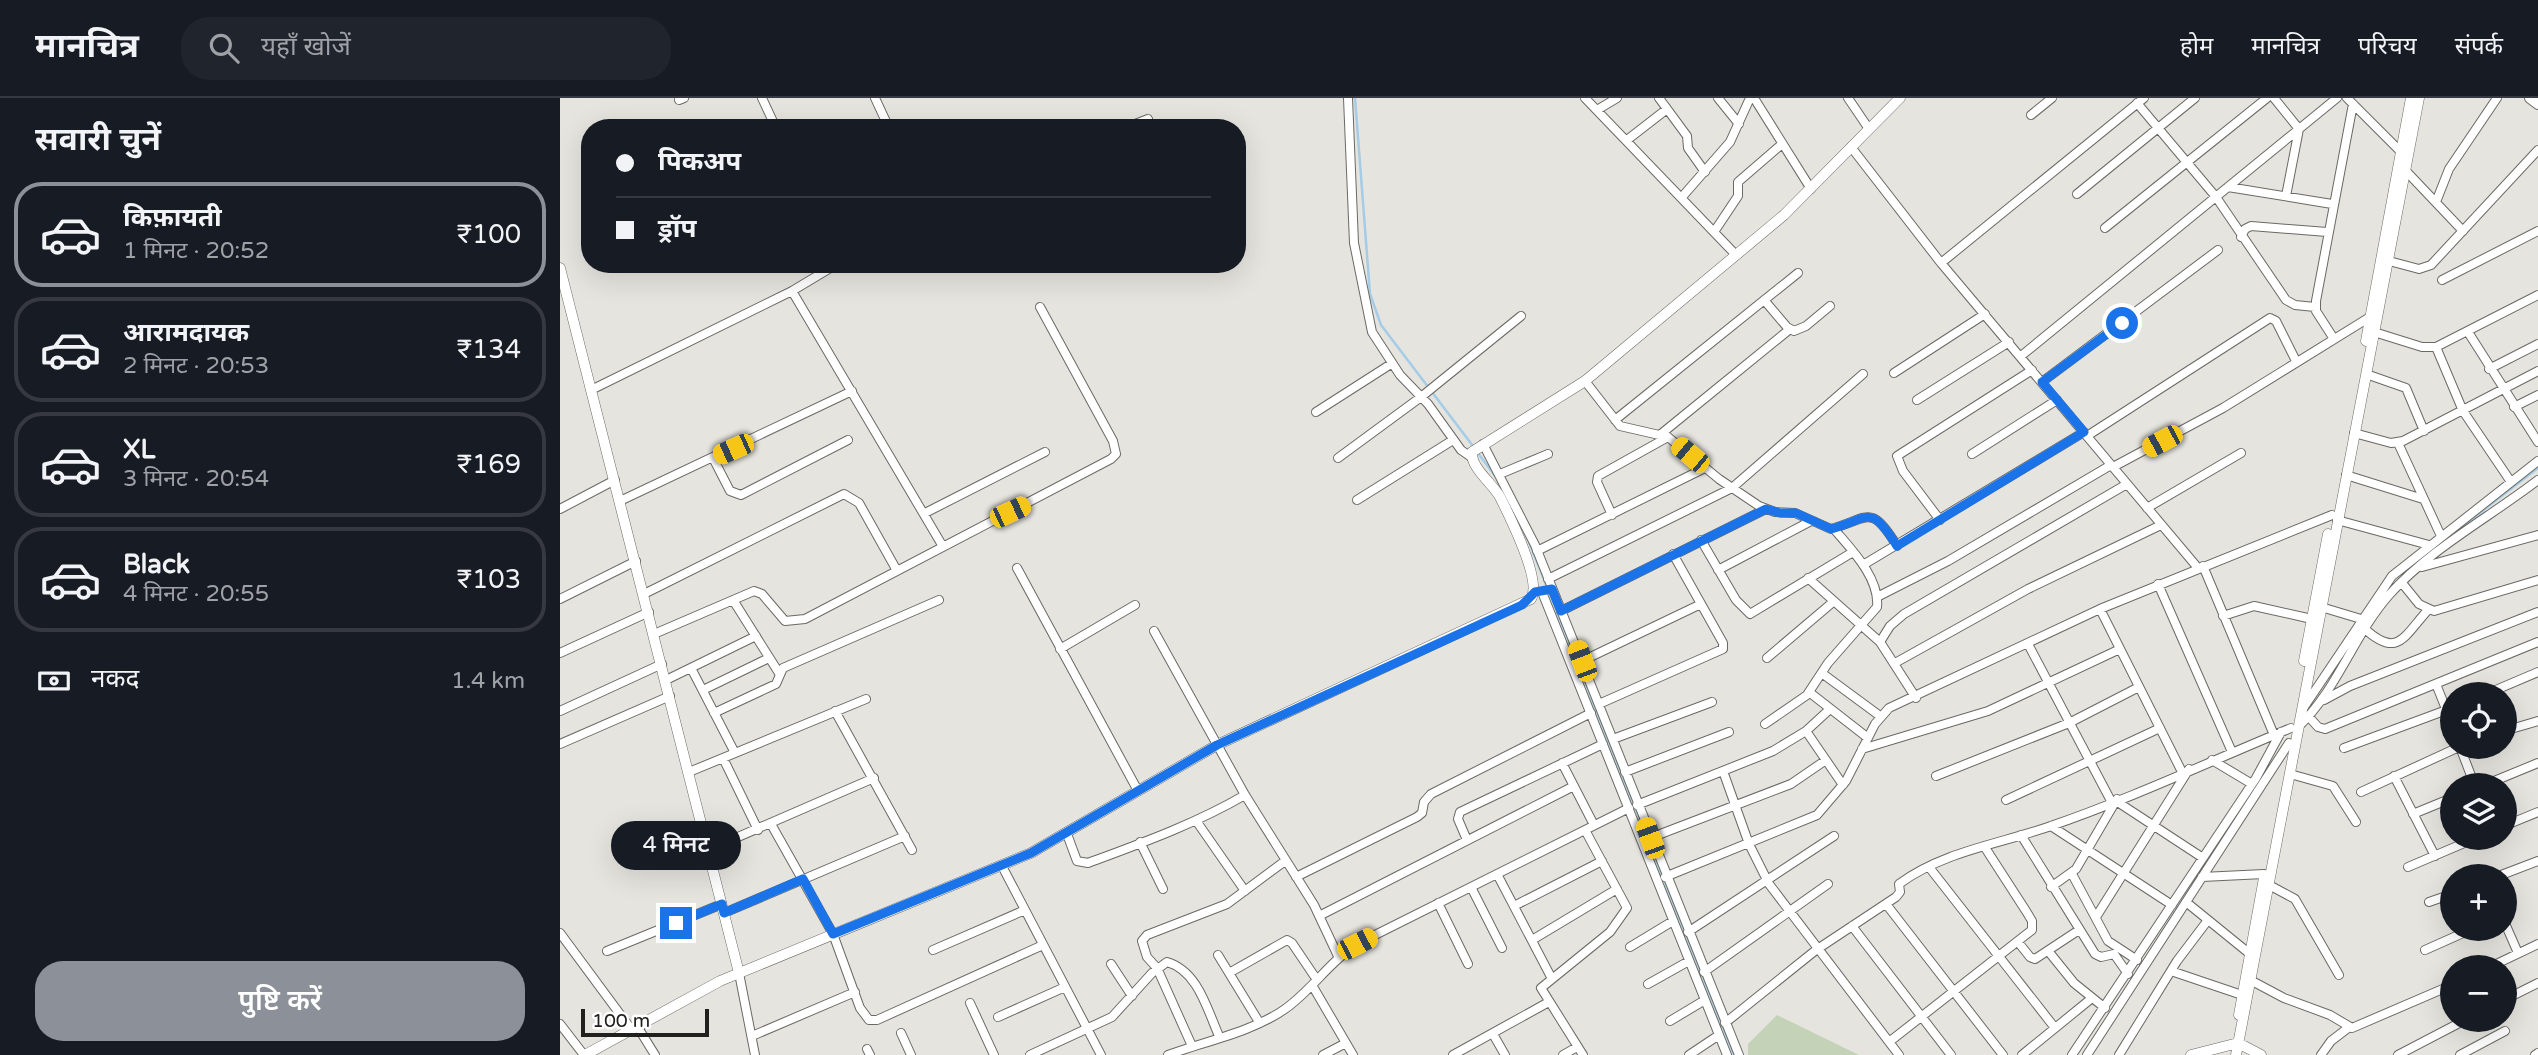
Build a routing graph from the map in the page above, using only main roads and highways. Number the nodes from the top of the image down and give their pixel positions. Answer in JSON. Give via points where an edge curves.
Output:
{"nodes":[{"id":1,"x":2530,"y":98,"type":"edge"},
{"id":2,"x":2538,"y":104,"type":"edge"}],
"edges":[{"from":1,"to":2,"type":"main road"}]}
